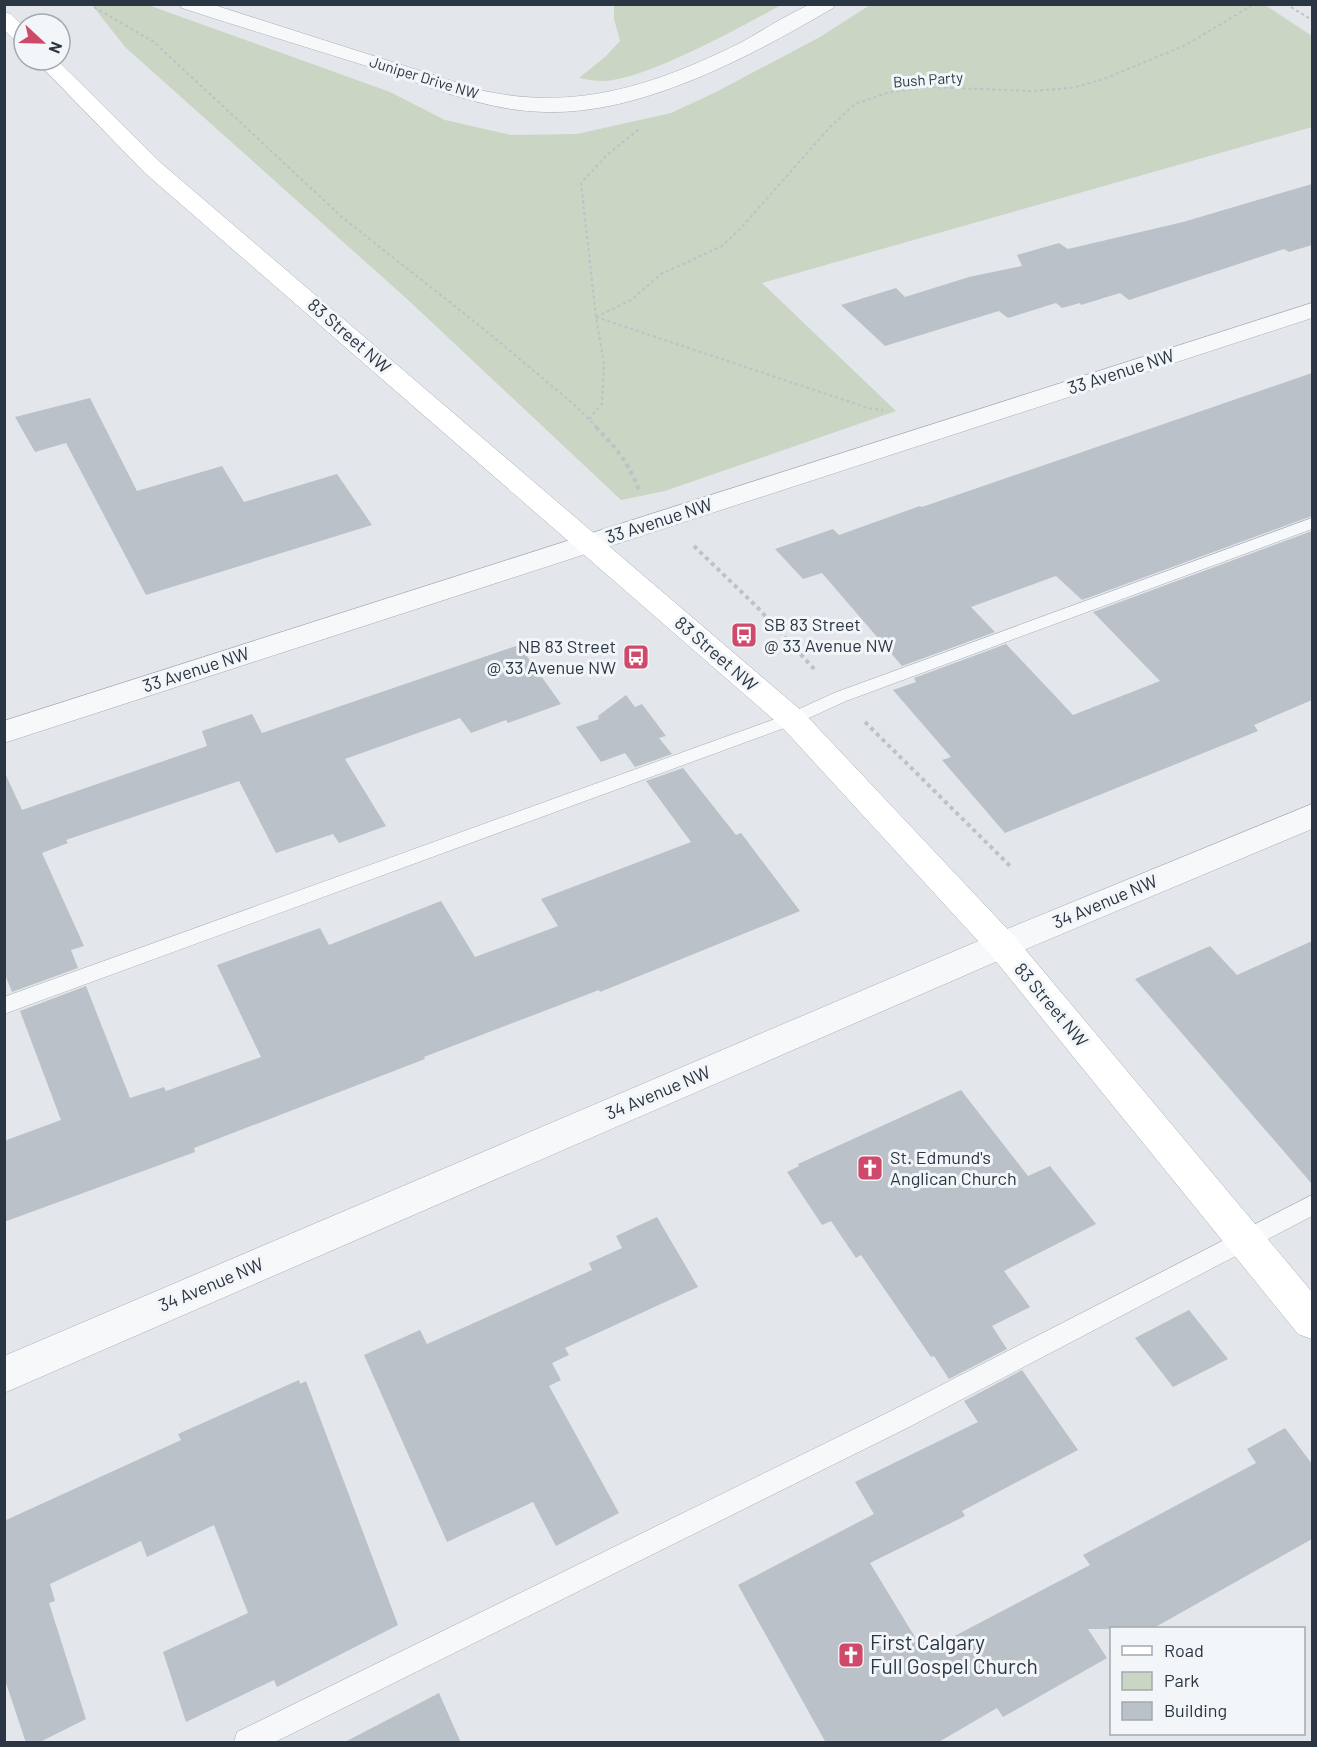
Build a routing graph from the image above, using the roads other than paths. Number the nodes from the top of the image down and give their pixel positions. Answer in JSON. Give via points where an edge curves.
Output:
{"nodes":[{"id":1,"x":189,"y":4,"type":"edge"},
{"id":2,"x":826,"y":4,"type":"edge"},
{"id":3,"x":57,"y":72,"type":"edge"},
{"id":4,"x":1312,"y":310,"type":"edge"},
{"id":5,"x":1312,"y":523,"type":"edge"},
{"id":6,"x":588,"y":544,"type":"junction"},
{"id":7,"x":792,"y":719,"type":"junction"},
{"id":8,"x":4,"y":732,"type":"edge"},
{"id":9,"x":1312,"y":816,"type":"edge"},
{"id":10,"x":1002,"y":945,"type":"junction"},
{"id":11,"x":4,"y":1006,"type":"edge"},
{"id":12,"x":1312,"y":1205,"type":"edge"},
{"id":13,"x":1245,"y":1238,"type":"junction"},
{"id":14,"x":1312,"y":1322,"type":"edge"},
{"id":15,"x":4,"y":1375,"type":"edge"},
{"id":16,"x":247,"y":1743,"type":"edge"}],
"edges":[{"from":1,"to":2,"type":"street","name":"Juniper Drive NW","via":[[461,92],[521,104],[568,105],[622,95],[693,70],[793,24]]},
{"from":3,"to":6,"type":"street","name":"83 Street NW","via":[[153,168]]},
{"from":4,"to":6,"type":"street","name":"33 Avenue NW"},
{"from":5,"to":7,"type":"lane","via":[[840,697]]},
{"from":6,"to":7,"type":"street","name":"83 Street NW"},
{"from":6,"to":8,"type":"street","name":"33 Avenue NW"},
{"from":7,"to":10,"type":"street","name":"83 Street NW"},
{"from":7,"to":11,"type":"lane"},
{"from":9,"to":10,"type":"street","name":"34 Avenue NW"},
{"from":10,"to":13,"type":"street","name":"83 Street NW"},
{"from":10,"to":15,"type":"street","name":"34 Avenue NW"},
{"from":12,"to":13,"type":"lane"},
{"from":13,"to":14,"type":"street","name":"83 Street NW"},
{"from":13,"to":16,"type":"lane","via":[[900,1419]]}]}
